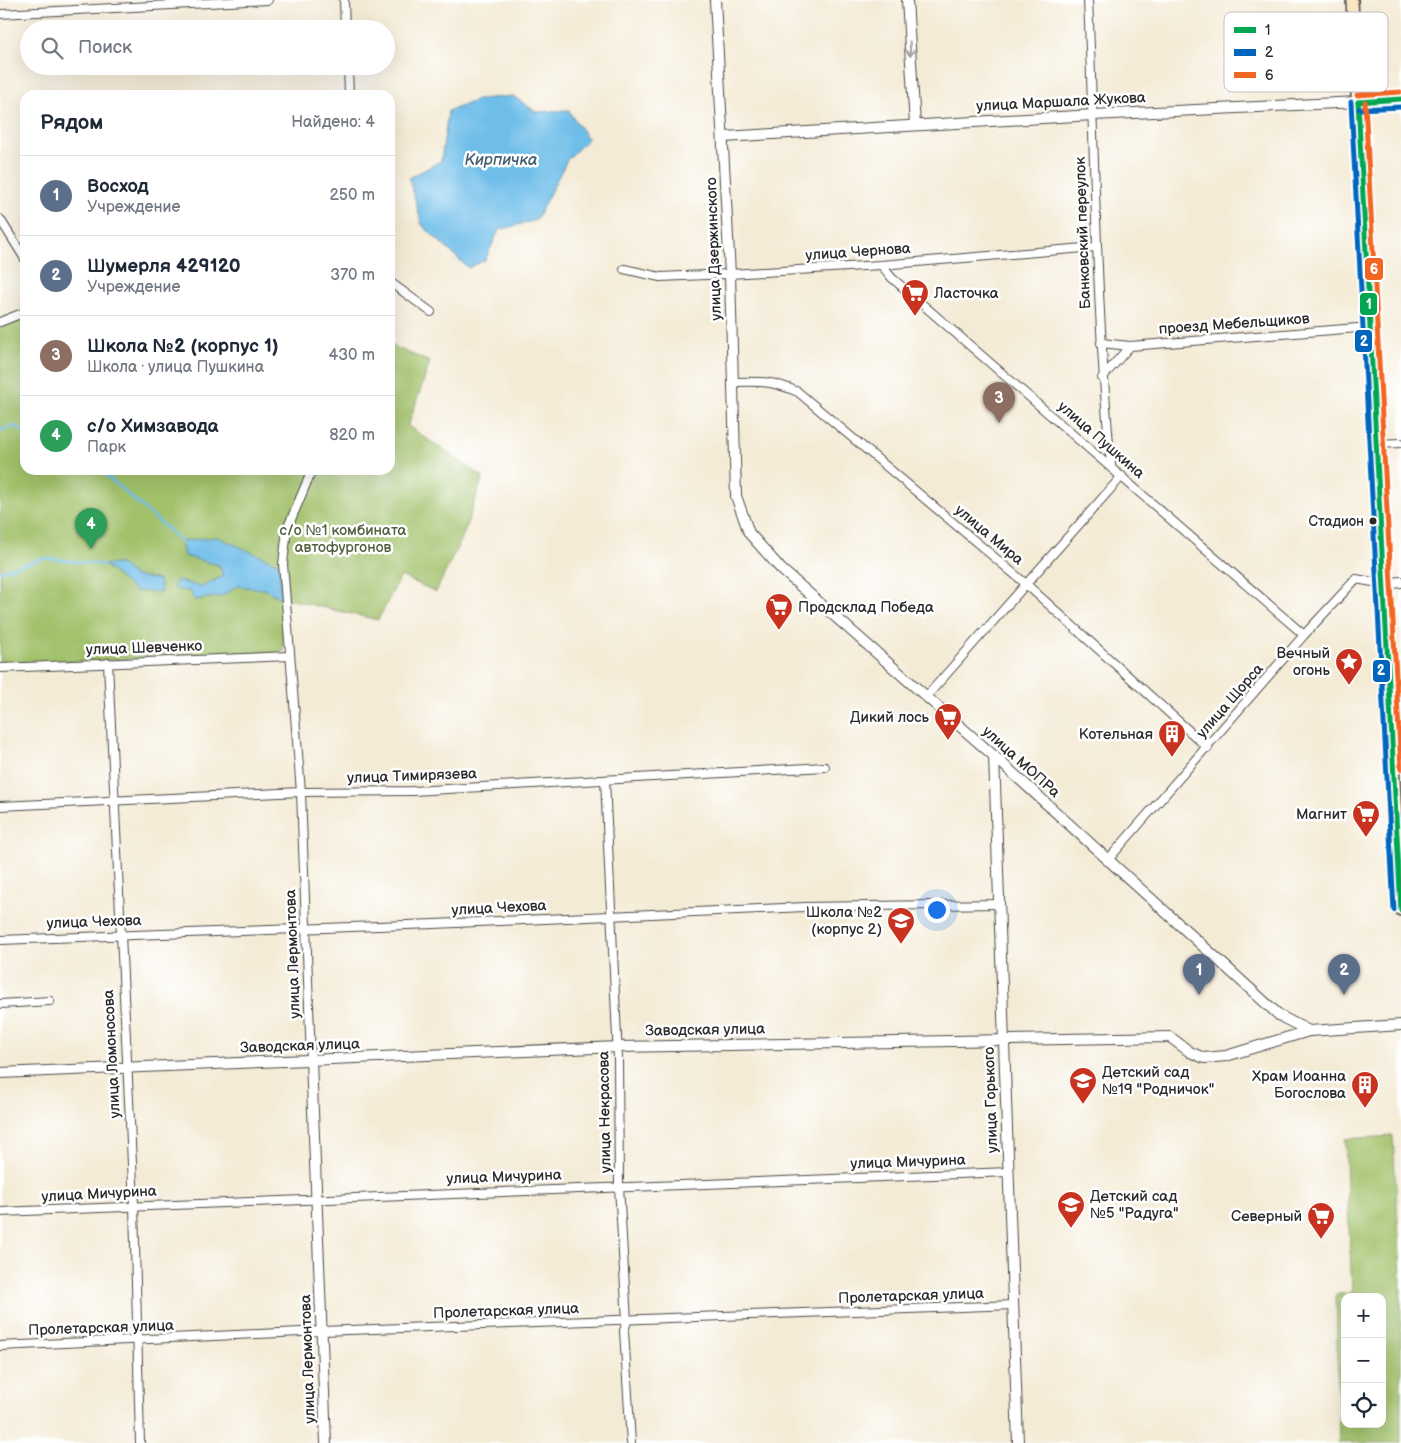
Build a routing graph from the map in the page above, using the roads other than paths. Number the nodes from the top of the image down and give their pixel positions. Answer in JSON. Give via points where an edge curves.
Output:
{"nodes":[{"id":1,"x":268,"y":0,"type":"edge"},
{"id":2,"x":344,"y":0,"type":"edge"},
{"id":3,"x":715,"y":0,"type":"edge"},
{"id":4,"x":907,"y":0,"type":"edge"},
{"id":5,"x":1088,"y":0,"type":"edge"},
{"id":6,"x":159,"y":4,"type":"edge"},
{"id":7,"x":0,"y":14,"type":"edge"},
{"id":8,"x":345,"y":20,"type":"edge"},
{"id":9,"x":348,"y":75,"type":"edge"},
{"id":10,"x":349,"y":90,"type":"edge"},
{"id":11,"x":1357,"y":92,"type":"edge"},
{"id":12,"x":1401,"y":100,"type":"edge"},
{"id":13,"x":1358,"y":102,"type":"junction"},
{"id":14,"x":1093,"y":115,"type":"junction"},
{"id":15,"x":915,"y":125,"type":"junction"},
{"id":16,"x":724,"y":137,"type":"junction"},
{"id":17,"x":0,"y":218,"type":"edge"},
{"id":18,"x":1096,"y":247,"type":"junction"},
{"id":19,"x":20,"y":251,"type":"edge"},
{"id":20,"x":882,"y":265,"type":"junction"},
{"id":21,"x":624,"y":269,"type":"dead end"},
{"id":22,"x":730,"y":274,"type":"junction"},
{"id":23,"x":395,"y":286,"type":"edge"},
{"id":24,"x":431,"y":312,"type":"dead end"},
{"id":25,"x":20,"y":314,"type":"edge"},
{"id":26,"x":0,"y":322,"type":"edge"},
{"id":27,"x":1370,"y":327,"type":"junction"},
{"id":28,"x":1101,"y":343,"type":"junction"},
{"id":29,"x":1130,"y":346,"type":"junction"},
{"id":30,"x":1102,"y":378,"type":"junction"},
{"id":31,"x":734,"y":382,"type":"junction"},
{"id":32,"x":1401,"y":443,"type":"edge"},
{"id":33,"x":1376,"y":444,"type":"junction"},
{"id":34,"x":1110,"y":465,"type":"junction"},
{"id":35,"x":310,"y":475,"type":"edge"},
{"id":36,"x":1122,"y":476,"type":"junction"},
{"id":37,"x":736,"y":496,"type":"joint"},
{"id":38,"x":1401,"y":582,"type":"edge"},
{"id":39,"x":1026,"y":584,"type":"junction"},
{"id":40,"x":1384,"y":584,"type":"junction"},
{"id":41,"x":1304,"y":635,"type":"junction"},
{"id":42,"x":290,"y":656,"type":"junction"},
{"id":43,"x":108,"y":663,"type":"junction"},
{"id":44,"x":0,"y":668,"type":"edge"},
{"id":45,"x":926,"y":697,"type":"junction"},
{"id":46,"x":1208,"y":748,"type":"junction"},
{"id":47,"x":994,"y":756,"type":"junction"},
{"id":48,"x":825,"y":767,"type":"dead end"},
{"id":49,"x":605,"y":780,"type":"junction"},
{"id":50,"x":301,"y":792,"type":"junction"},
{"id":51,"x":116,"y":802,"type":"junction"},
{"id":52,"x":0,"y":806,"type":"edge"},
{"id":53,"x":1107,"y":861,"type":"junction"},
{"id":54,"x":999,"y":904,"type":"junction"},
{"id":55,"x":1401,"y":910,"type":"edge"},
{"id":56,"x":612,"y":916,"type":"junction"},
{"id":57,"x":307,"y":928,"type":"junction"},
{"id":58,"x":120,"y":935,"type":"junction"},
{"id":59,"x":0,"y":940,"type":"edge"},
{"id":60,"x":50,"y":1001,"type":"dead end"},
{"id":61,"x":0,"y":1004,"type":"edge"},
{"id":62,"x":1401,"y":1025,"type":"edge"},
{"id":63,"x":1309,"y":1030,"type":"junction"},
{"id":64,"x":1004,"y":1039,"type":"junction"},
{"id":65,"x":618,"y":1047,"type":"junction"},
{"id":66,"x":311,"y":1060,"type":"junction"},
{"id":67,"x":127,"y":1068,"type":"junction"},
{"id":68,"x":0,"y":1073,"type":"edge"},
{"id":69,"x":1009,"y":1172,"type":"junction"},
{"id":70,"x":619,"y":1186,"type":"junction"},
{"id":71,"x":316,"y":1199,"type":"junction"},
{"id":72,"x":134,"y":1206,"type":"junction"},
{"id":73,"x":0,"y":1212,"type":"edge"},
{"id":74,"x":1014,"y":1305,"type":"junction"},
{"id":75,"x":627,"y":1321,"type":"junction"},
{"id":76,"x":322,"y":1331,"type":"junction"},
{"id":77,"x":137,"y":1341,"type":"junction"},
{"id":78,"x":0,"y":1346,"type":"edge"},
{"id":79,"x":140,"y":1443,"type":"edge"},
{"id":80,"x":326,"y":1443,"type":"edge"},
{"id":81,"x":631,"y":1443,"type":"edge"},
{"id":82,"x":1009,"y":1443,"type":"edge"},
{"id":83,"x":1018,"y":1443,"type":"edge"}],
"edges":[{"from":1,"to":6,"type":"street"},
{"from":2,"to":8,"type":"street"},
{"from":3,"to":16,"type":"street","name":"улица Дзержинского"},
{"from":4,"to":15,"type":"street","one_way":true},
{"from":5,"to":14,"type":"street","name":"Банковский переулок"},
{"from":6,"to":7,"type":"street"},
{"from":9,"to":10,"type":"street"},
{"from":11,"to":13,"type":"main road"},
{"from":12,"to":13,"type":"main road","name":"улица Маршала Жукова"},
{"from":13,"to":14,"type":"street","name":"улица Маршала Жукова"},
{"from":13,"to":27,"type":"main road"},
{"from":14,"to":15,"type":"street","name":"улица Маршала Жукова"},
{"from":14,"to":18,"type":"street","name":"Банковский переулок"},
{"from":15,"to":16,"type":"street","name":"улица Маршала Жукова"},
{"from":16,"to":22,"type":"street","name":"улица Дзержинского"},
{"from":17,"to":19,"type":"street"},
{"from":18,"to":20,"type":"street","name":"улица Чернова"},
{"from":18,"to":28,"type":"street","name":"Банковский переулок"},
{"from":20,"to":22,"type":"street","name":"улица Чернова"},
{"from":20,"to":34,"type":"street","name":"улица Пушкина","via":[[892,278]]},
{"from":21,"to":22,"type":"street","name":"улица Чернова","via":[[660,277]]},
{"from":22,"to":31,"type":"street","name":"улица Дзержинского"},
{"from":23,"to":24,"type":"street"},
{"from":25,"to":26,"type":"street"},
{"from":27,"to":29,"type":"street","name":"проезд Мебельщиков"},
{"from":27,"to":33,"type":"main road"},
{"from":28,"to":29,"type":"street","name":"проезд Мебельщиков"},
{"from":28,"to":30,"type":"street","name":"Банковский переулок"},
{"from":29,"to":30,"type":"street"},
{"from":30,"to":34,"type":"street","name":"Банковский переулок"},
{"from":31,"to":37,"type":"street","name":"улица Дзержинского"},
{"from":31,"to":39,"type":"street","name":"улица Мира","via":[[765,380],[798,392]]},
{"from":32,"to":33,"type":"street"},
{"from":33,"to":40,"type":"main road"},
{"from":34,"to":36,"type":"street","name":"улица Пушкина"},
{"from":35,"to":42,"type":"street","name":"улица Лермонтова","via":[[287,529],[283,564]]},
{"from":36,"to":39,"type":"street"},
{"from":36,"to":41,"type":"street","name":"улица Пушкина"},
{"from":37,"to":45,"type":"street","name":"улица МОПРа","via":[[749,533],[781,569]]},
{"from":38,"to":40,"type":"street"},
{"from":39,"to":45,"type":"street"},
{"from":39,"to":46,"type":"street","name":"улица Мира"},
{"from":40,"to":41,"type":"street","name":"улица Щорса","via":[[1356,580]]},
{"from":40,"to":55,"type":"main road"},
{"from":41,"to":46,"type":"street","name":"улица Щорса"},
{"from":42,"to":43,"type":"street","name":"улица Шевченко"},
{"from":42,"to":50,"type":"street","name":"улица Лермонтова"},
{"from":43,"to":44,"type":"street","name":"улица Шевченко"},
{"from":43,"to":51,"type":"street","name":"улица Ломоносова"},
{"from":45,"to":47,"type":"street","name":"улица МОПРа"},
{"from":46,"to":53,"type":"street","name":"улица Щорса"},
{"from":47,"to":53,"type":"street","name":"улица МОПРа"},
{"from":47,"to":54,"type":"street","name":"улица Горького"},
{"from":48,"to":49,"type":"street","name":"улица Тимирязева"},
{"from":49,"to":50,"type":"street","name":"улица Тимирязева","via":[[413,791]]},
{"from":49,"to":56,"type":"street","name":"улица Некрасова"},
{"from":50,"to":51,"type":"street","name":"улица Тимирязева"},
{"from":50,"to":57,"type":"street","name":"улица Лермонтова"},
{"from":51,"to":52,"type":"street","name":"улица Тимирязева"},
{"from":51,"to":58,"type":"street","name":"улица Ломоносова"},
{"from":53,"to":63,"type":"street","name":"улица МОПРа","via":[[1280,1016]]},
{"from":54,"to":56,"type":"street","name":"улица Чехова","via":[[805,907]]},
{"from":54,"to":64,"type":"street","name":"улица Горького"},
{"from":56,"to":57,"type":"street","name":"улица Чехова"},
{"from":56,"to":65,"type":"street","name":"улица Некрасова"},
{"from":57,"to":58,"type":"street","name":"улица Чехова"},
{"from":57,"to":66,"type":"street","name":"улица Лермонтова"},
{"from":58,"to":59,"type":"street","name":"улица Чехова"},
{"from":58,"to":67,"type":"street","name":"улица Ломоносова"},
{"from":60,"to":61,"type":"street"},
{"from":62,"to":63,"type":"street","name":"Заводская улица"},
{"from":63,"to":64,"type":"street","name":"Заводская улица","via":[[1226,1056],[1204,1058],[1170,1037]]},
{"from":64,"to":65,"type":"street","name":"Заводская улица"},
{"from":64,"to":69,"type":"street","name":"улица Горького"},
{"from":65,"to":66,"type":"street","name":"Заводская улица"},
{"from":65,"to":70,"type":"street","name":"улица Некрасова"},
{"from":66,"to":67,"type":"street","name":"Заводская улица"},
{"from":66,"to":71,"type":"street","name":"улица Лермонтова"},
{"from":67,"to":68,"type":"street","name":"Заводская улица"},
{"from":67,"to":72,"type":"street","name":"улица Ломоносова"},
{"from":69,"to":70,"type":"street","name":"улица Мичурина"},
{"from":69,"to":74,"type":"street","name":"улица Горького"},
{"from":70,"to":71,"type":"street","name":"улица Мичурина"},
{"from":70,"to":75,"type":"street","name":"улица Некрасова"},
{"from":71,"to":72,"type":"street","name":"улица Мичурина"},
{"from":71,"to":76,"type":"street","name":"улица Лермонтова"},
{"from":72,"to":73,"type":"street","name":"улица Мичурина"},
{"from":72,"to":77,"type":"street","name":"улица Ломоносова"},
{"from":74,"to":75,"type":"street","name":"Пролетарская улица"},
{"from":74,"to":83,"type":"street","name":"улица Горького"},
{"from":75,"to":76,"type":"street","name":"Пролетарская улица"},
{"from":75,"to":81,"type":"street","name":"улица Некрасова","via":[[624,1330]]},
{"from":76,"to":77,"type":"street","name":"Пролетарская улица"},
{"from":76,"to":80,"type":"street","name":"улица Лермонтова"},
{"from":77,"to":78,"type":"street","name":"Пролетарская улица"},
{"from":77,"to":79,"type":"street","name":"улица Ломоносова"},
{"from":82,"to":83,"type":"street"}]}
